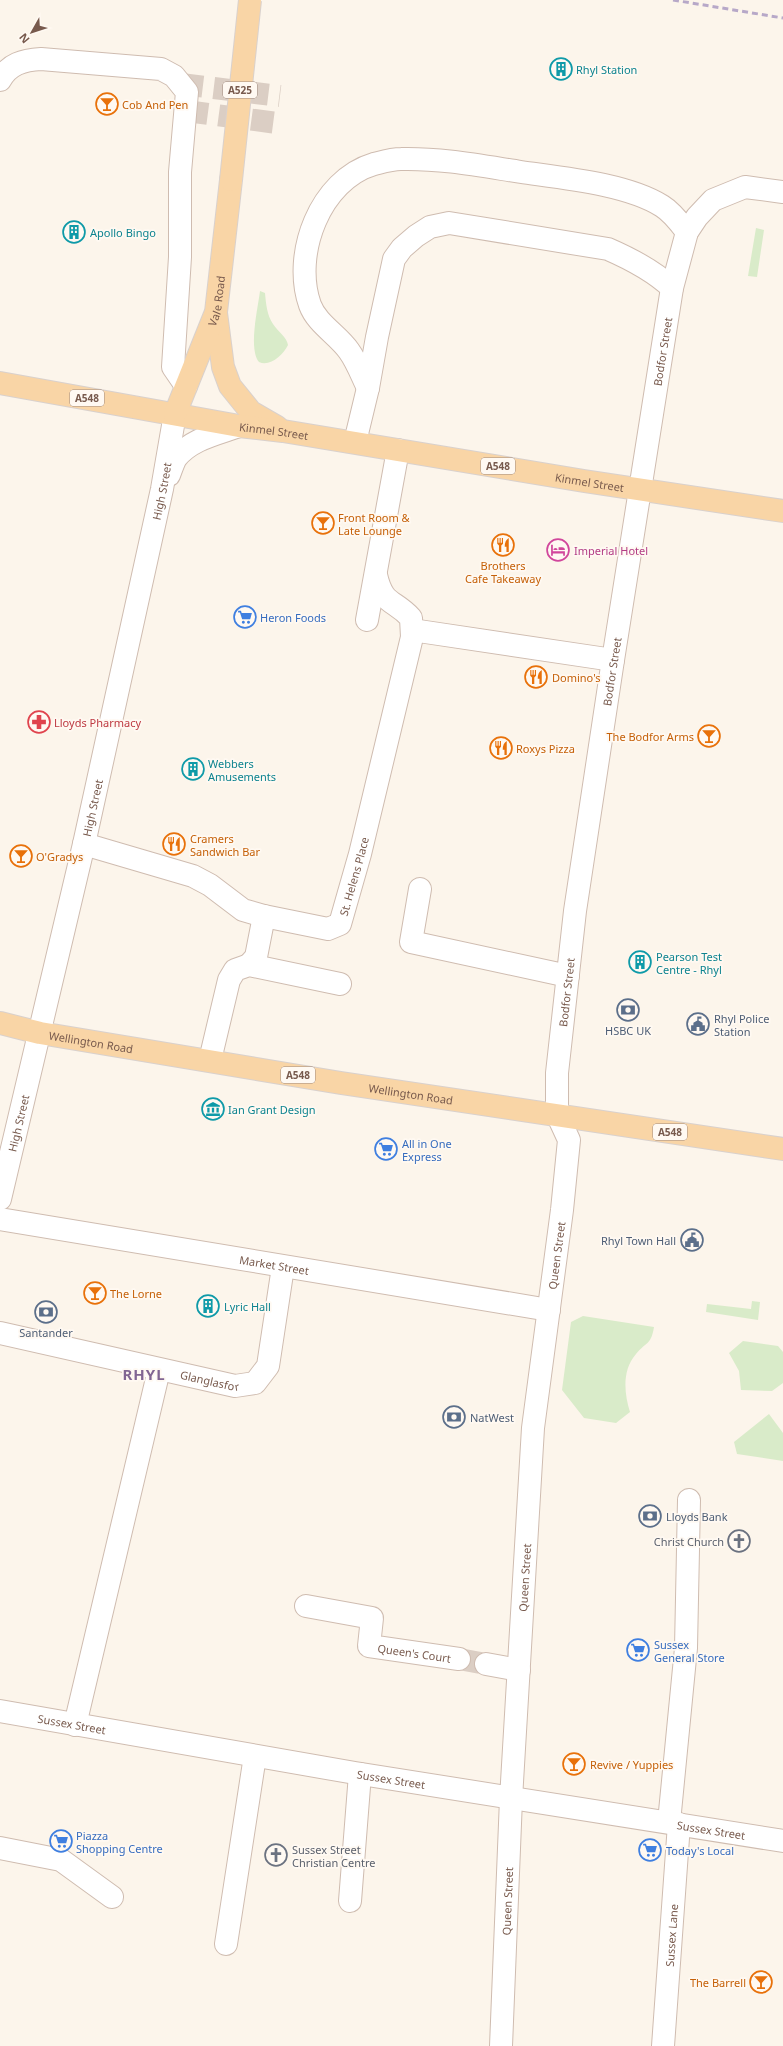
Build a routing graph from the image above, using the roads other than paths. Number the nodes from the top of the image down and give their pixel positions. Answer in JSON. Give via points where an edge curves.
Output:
{"nodes":[{"id":1,"x":250,"y":0,"type":"edge"},
{"id":2,"x":0,"y":80,"type":"edge"},
{"id":3,"x":783,"y":192,"type":"edge"},
{"id":4,"x":687,"y":232,"type":"junction"},
{"id":5,"x":672,"y":288,"type":"junction"},
{"id":6,"x":216,"y":312,"type":"junction"},
{"id":7,"x":0,"y":382,"type":"edge"},
{"id":8,"x":186,"y":386,"type":"junction"},
{"id":9,"x":368,"y":388,"type":"junction"},
{"id":10,"x":174,"y":414,"type":"junction"},
{"id":11,"x":239,"y":426,"type":"junction"},
{"id":12,"x":283,"y":431,"type":"junction"},
{"id":13,"x":354,"y":442,"type":"junction"},
{"id":14,"x":398,"y":450,"type":"junction"},
{"id":15,"x":162,"y":489,"type":"junction"},
{"id":16,"x":641,"y":490,"type":"junction"},
{"id":17,"x":783,"y":511,"type":"edge"},
{"id":18,"x":376,"y":575,"type":"junction"},
{"id":19,"x":367,"y":620,"type":"dead end"},
{"id":20,"x":412,"y":630,"type":"junction"},
{"id":21,"x":613,"y":660,"type":"junction"},
{"id":22,"x":84,"y":844,"type":"junction"},
{"id":23,"x":420,"y":889,"type":"dead end"},
{"id":24,"x":264,"y":916,"type":"junction"},
{"id":25,"x":249,"y":965,"type":"junction"},
{"id":26,"x":568,"y":976,"type":"junction"},
{"id":27,"x":340,"y":984,"type":"dead end"},
{"id":28,"x":0,"y":1023,"type":"edge"},
{"id":29,"x":40,"y":1033,"type":"junction"},
{"id":30,"x":210,"y":1060,"type":"junction"},
{"id":31,"x":557,"y":1114,"type":"junction"},
{"id":32,"x":783,"y":1148,"type":"edge"},
{"id":33,"x":0,"y":1199,"type":"edge"},
{"id":34,"x":0,"y":1218,"type":"edge"},
{"id":35,"x":283,"y":1267,"type":"junction"},
{"id":36,"x":549,"y":1310,"type":"junction"},
{"id":37,"x":0,"y":1333,"type":"edge"},
{"id":38,"x":159,"y":1370,"type":"junction"},
{"id":39,"x":689,"y":1500,"type":"dead end"},
{"id":40,"x":306,"y":1606,"type":"dead end"},
{"id":41,"x":459,"y":1659,"type":"tunnel mouth"},
{"id":42,"x":486,"y":1664,"type":"tunnel mouth"},
{"id":43,"x":519,"y":1670,"type":"junction"},
{"id":44,"x":0,"y":1710,"type":"edge"},
{"id":45,"x":75,"y":1725,"type":"junction"},
{"id":46,"x":255,"y":1756,"type":"junction"},
{"id":47,"x":360,"y":1774,"type":"junction"},
{"id":48,"x":511,"y":1799,"type":"junction"},
{"id":49,"x":674,"y":1823,"type":"junction"},
{"id":50,"x":783,"y":1841,"type":"edge"},
{"id":51,"x":0,"y":1848,"type":"edge"},
{"id":52,"x":112,"y":1897,"type":"dead end"},
{"id":53,"x":350,"y":1902,"type":"dead end"},
{"id":54,"x":226,"y":1944,"type":"dead end"},
{"id":55,"x":501,"y":2046,"type":"edge"},
{"id":56,"x":663,"y":2046,"type":"edge"}],
"edges":[{"from":1,"to":6,"type":"main road","name":"Vale Road","number":"A525","bridge":true},
{"from":2,"to":8,"type":"street","via":[[10,67],[24,60],[41,59],[161,69],[174,76],[187,92],[180,172],[180,257],[173,367]]},
{"from":3,"to":4,"type":"street","name":"Bodfor Street","via":[[745,187],[713,200]]},
{"from":4,"to":5,"type":"street","name":"Bodfor Street"},
{"from":4,"to":9,"type":"street","via":[[662,206],[622,189],[440,160],[399,158],[372,165],[350,177],[333,192],[316,218],[306,249],[304,277],[310,306],[349,350]]},
{"from":5,"to":9,"type":"street","via":[[626,256],[608,249],[449,223],[430,227],[416,236],[394,259]]},
{"from":5,"to":16,"type":"street","name":"Bodfor Street"},
{"from":6,"to":8,"type":"main road","name":"Vale Road","number":"A525"},
{"from":6,"to":12,"type":"main road","number":"A525","via":[[223,367],[230,386],[251,412]]},
{"from":7,"to":10,"type":"main road","number":"A548"},
{"from":8,"to":10,"type":"main road","name":"Vale Road","number":"A525"},
{"from":9,"to":13,"type":"street"},
{"from":10,"to":11,"type":"main road","name":"Kinmel Street","number":"A548"},
{"from":10,"to":15,"type":"street","name":"High Street"},
{"from":11,"to":12,"type":"main road","name":"Kinmel Street","number":"A548"},
{"from":11,"to":15,"type":"street","via":[[187,447],[176,459]]},
{"from":12,"to":13,"type":"main road","name":"Kinmel Street","number":"A548"},
{"from":13,"to":14,"type":"main road","name":"Kinmel Street","number":"A548"},
{"from":14,"to":16,"type":"main road","name":"Kinmel Street","number":"A548"},
{"from":14,"to":18,"type":"street"},
{"from":15,"to":22,"type":"street","name":"High Street"},
{"from":16,"to":17,"type":"main road","name":"Kinmel Street","number":"A548"},
{"from":16,"to":21,"type":"street","name":"Bodfor Street"},
{"from":18,"to":19,"type":"street"},
{"from":18,"to":20,"type":"street","via":[[380,590],[387,600],[411,618]]},
{"from":20,"to":21,"type":"street"},
{"from":20,"to":24,"type":"street","name":"St. Helens Place","via":[[385,752],[342,921],[328,929]]},
{"from":21,"to":26,"type":"street","name":"Bodfor Street"},
{"from":22,"to":24,"type":"street","name":"St. Helens Place","via":[[193,876],[210,885],[243,910]]},
{"from":22,"to":29,"type":"street","name":"High Street"},
{"from":23,"to":26,"type":"street","via":[[411,942]]},
{"from":24,"to":25,"type":"street","via":[[256,957]]},
{"from":25,"to":27,"type":"street"},
{"from":25,"to":30,"type":"street","via":[[235,970],[229,980]]},
{"from":26,"to":31,"type":"street","name":"Bodfor Street","via":[[557,1073]]},
{"from":28,"to":29,"type":"main road","number":"A548"},
{"from":29,"to":30,"type":"main road","name":"Wellington Road","number":"A548"},
{"from":29,"to":33,"type":"street","name":"High Street"},
{"from":30,"to":31,"type":"main road","name":"Wellington Road","number":"A548","via":[[341,1083]]},
{"from":31,"to":32,"type":"main road","name":"Wellington Road","number":"A548"},
{"from":31,"to":36,"type":"street","name":"Queen Street","via":[[570,1140]]},
{"from":34,"to":35,"type":"street","name":"Market Street"},
{"from":35,"to":36,"type":"street","name":"Market Street"},
{"from":35,"to":38,"type":"street","name":"Glanglasfor","via":[[268,1366],[255,1383],[235,1386]]},
{"from":36,"to":43,"type":"street","name":"Queen Street","via":[[534,1428]]},
{"from":37,"to":38,"type":"street","name":"Glanglasfor"},
{"from":38,"to":45,"type":"street"},
{"from":39,"to":49,"type":"street","name":"Sussex Lane","via":[[686,1648]]},
{"from":40,"to":41,"type":"street","name":"Queen's Court","via":[[372,1618],[369,1646]]},
{"from":42,"to":43,"type":"street"},
{"from":43,"to":48,"type":"street","name":"Queen Street"},
{"from":44,"to":45,"type":"street","name":"Sussex Street"},
{"from":45,"to":46,"type":"street","name":"Sussex Street"},
{"from":46,"to":47,"type":"street","name":"Sussex Street"},
{"from":46,"to":54,"type":"street"},
{"from":47,"to":48,"type":"street","name":"Sussex Street"},
{"from":47,"to":53,"type":"street"},
{"from":48,"to":49,"type":"street","name":"Sussex Street"},
{"from":48,"to":55,"type":"street","name":"Queen Street"},
{"from":49,"to":50,"type":"street","name":"Sussex Street"},
{"from":49,"to":56,"type":"street","name":"Sussex Lane"},
{"from":51,"to":52,"type":"street","via":[[61,1860]]}]}
